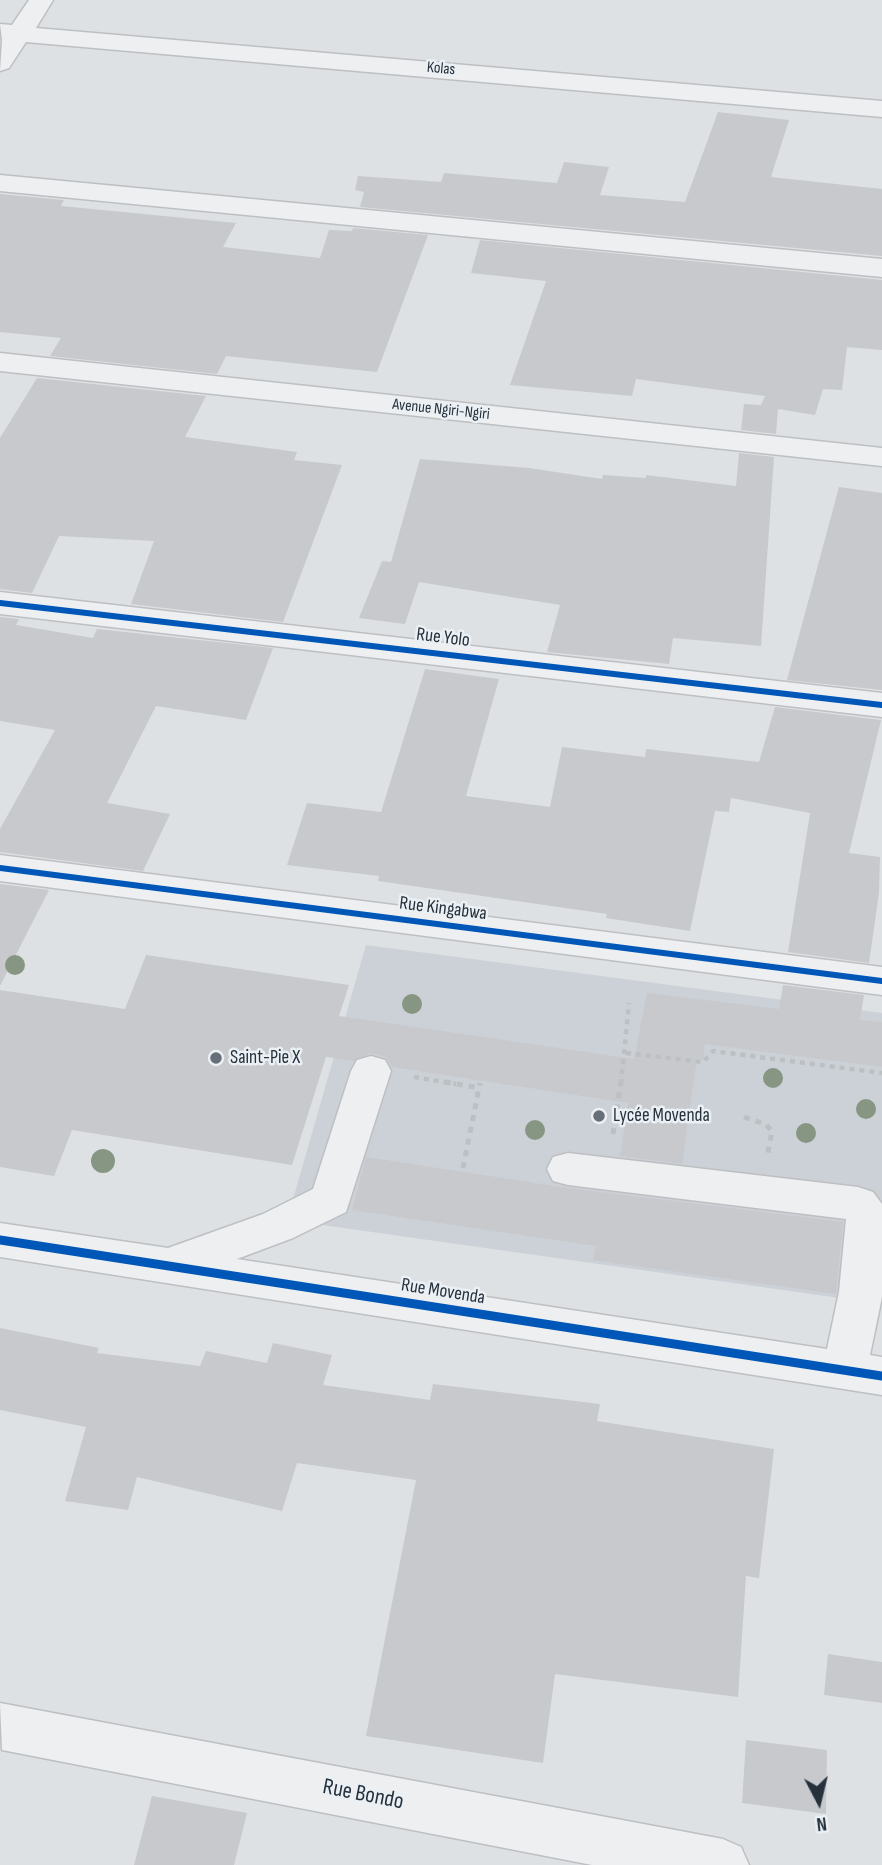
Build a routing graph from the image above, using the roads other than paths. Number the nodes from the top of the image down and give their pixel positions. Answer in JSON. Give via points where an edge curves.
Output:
{"nodes":[{"id":1,"x":41,"y":0,"type":"edge"},
{"id":2,"x":9,"y":33,"type":"edge"},
{"id":3,"x":0,"y":62,"type":"edge"},
{"id":4,"x":882,"y":109,"type":"edge"},
{"id":5,"x":0,"y":183,"type":"edge"},
{"id":6,"x":882,"y":268,"type":"edge"},
{"id":7,"x":0,"y":362,"type":"edge"},
{"id":8,"x":882,"y":457,"type":"edge"},
{"id":9,"x":0,"y":603,"type":"edge"},
{"id":10,"x":882,"y":705,"type":"edge"},
{"id":11,"x":0,"y":868,"type":"edge"},
{"id":12,"x":882,"y":981,"type":"edge"},
{"id":13,"x":371,"y":1070,"type":"road end"},
{"id":14,"x":587,"y":1172,"type":"road end"},
{"id":15,"x":0,"y":1240,"type":"edge"},
{"id":16,"x":169,"y":1266,"type":"junction"},
{"id":17,"x":864,"y":1373,"type":"edge"},
{"id":18,"x":2,"y":1726,"type":"dead end"},
{"id":19,"x":723,"y":1865,"type":"edge"}],
"edges":[{"from":1,"to":2,"type":"street"},
{"from":2,"to":3,"type":"street"},
{"from":2,"to":4,"type":"street","name":"Kolas"},
{"from":5,"to":6,"type":"street"},
{"from":7,"to":8,"type":"street","name":"Avenue Ngiri-Ngiri"},
{"from":9,"to":10,"type":"street","name":"Rue Yolo"},
{"from":11,"to":12,"type":"street","name":"Rue Kingabwa"},
{"from":13,"to":16,"type":"street","via":[[331,1200],[278,1226]]},
{"from":14,"to":17,"type":"street","via":[[858,1204],[868,1223],[861,1292]]},
{"from":15,"to":16,"type":"street","name":"Rue Movenda"},
{"from":16,"to":17,"type":"street","name":"Rue Movenda"},
{"from":18,"to":19,"type":"street","name":"Rue Bondo"}]}
